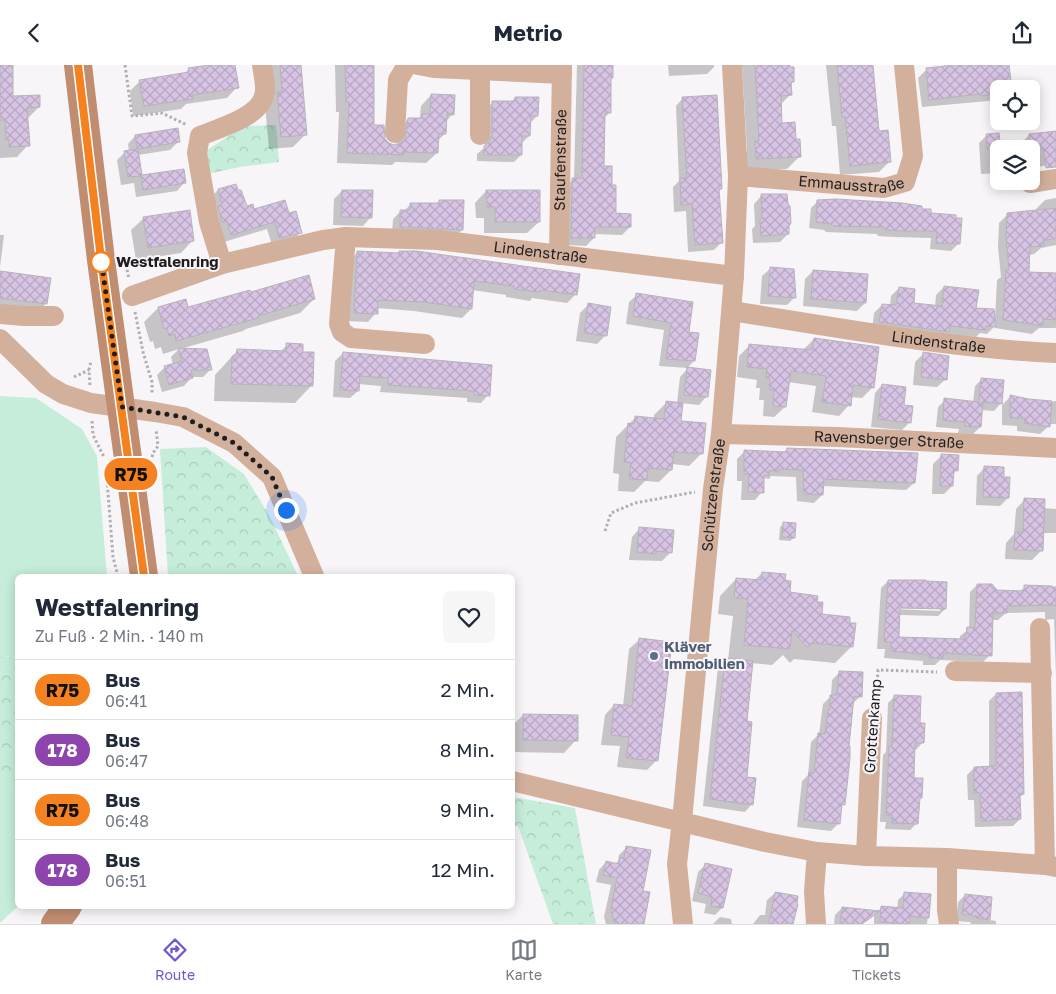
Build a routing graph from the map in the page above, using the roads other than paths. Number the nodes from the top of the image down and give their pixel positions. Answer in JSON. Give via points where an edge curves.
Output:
{"nodes":[{"id":1,"x":78,"y":65,"type":"edge"},
{"id":2,"x":262,"y":65,"type":"edge"},
{"id":3,"x":407,"y":65,"type":"edge"},
{"id":4,"x":418,"y":65,"type":"edge"},
{"id":5,"x":732,"y":65,"type":"edge"},
{"id":6,"x":904,"y":65,"type":"edge"},
{"id":7,"x":480,"y":70,"type":"junction"},
{"id":8,"x":562,"y":70,"type":"edge"},
{"id":9,"x":395,"y":133,"type":"dead end"},
{"id":10,"x":480,"y":135,"type":"dead end"},
{"id":11,"x":738,"y":176,"type":"junction"},
{"id":12,"x":1056,"y":179,"type":"edge"},
{"id":13,"x":1040,"y":181,"type":"edge"},
{"id":14,"x":346,"y":237,"type":"junction"},
{"id":15,"x":559,"y":255,"type":"junction"},
{"id":16,"x":222,"y":264,"type":"junction"},
{"id":17,"x":734,"y":276,"type":"junction"},
{"id":18,"x":132,"y":296,"type":"road end"},
{"id":19,"x":732,"y":311,"type":"junction"},
{"id":20,"x":0,"y":314,"type":"edge"},
{"id":21,"x":54,"y":316,"type":"dead end"},
{"id":22,"x":0,"y":339,"type":"edge"},
{"id":23,"x":425,"y":344,"type":"dead end"},
{"id":24,"x":1056,"y":353,"type":"edge"},
{"id":25,"x":122,"y":407,"type":"junction"},
{"id":26,"x":721,"y":434,"type":"junction"},
{"id":27,"x":1056,"y":448,"type":"edge"},
{"id":28,"x":144,"y":574,"type":"edge"},
{"id":29,"x":313,"y":574,"type":"edge"},
{"id":30,"x":1040,"y":628,"type":"dead end"},
{"id":31,"x":955,"y":671,"type":"road end"},
{"id":32,"x":1042,"y":673,"type":"junction"},
{"id":33,"x":872,"y":718,"type":"road end"},
{"id":34,"x":1050,"y":775,"type":"edge"},
{"id":35,"x":515,"y":782,"type":"edge"},
{"id":36,"x":682,"y":821,"type":"junction"},
{"id":37,"x":817,"y":853,"type":"junction"},
{"id":38,"x":866,"y":856,"type":"junction"},
{"id":39,"x":947,"y":858,"type":"junction"},
{"id":40,"x":1051,"y":866,"type":"edge"},
{"id":41,"x":66,"y":909,"type":"edge"},
{"id":42,"x":55,"y":924,"type":"edge"},
{"id":43,"x":683,"y":924,"type":"edge"},
{"id":44,"x":816,"y":924,"type":"edge"},
{"id":45,"x":949,"y":924,"type":"edge"}],
"edges":[{"from":1,"to":25,"type":"main road"},
{"from":2,"to":16,"type":"street","via":[[265,95],[259,108],[200,136],[197,153],[209,221]]},
{"from":3,"to":9,"type":"street","via":[[398,80]]},
{"from":4,"to":7,"type":"street"},
{"from":5,"to":11,"type":"street","name":"Schützenstraße"},
{"from":6,"to":11,"type":"street","name":"Emmausstraße","via":[[913,156],[904,182],[884,188]]},
{"from":7,"to":8,"type":"street"},
{"from":7,"to":10,"type":"street"},
{"from":8,"to":15,"type":"street","name":"Staufenstraße"},
{"from":11,"to":17,"type":"street","name":"Schützenstraße"},
{"from":12,"to":13,"type":"street"},
{"from":14,"to":15,"type":"street","name":"Lindenstraße","via":[[438,240]]},
{"from":14,"to":16,"type":"street","name":"Lindenstraße"},
{"from":14,"to":23,"type":"street","via":[[339,324],[342,332],[351,338]]},
{"from":15,"to":17,"type":"street","name":"Lindenstraße"},
{"from":16,"to":18,"type":"street","name":"Lindenstraße"},
{"from":17,"to":19,"type":"street","name":"Schützenstraße"},
{"from":19,"to":24,"type":"street","name":"Lindenstraße","via":[[920,341]]},
{"from":19,"to":26,"type":"street","name":"Schützenstraße"},
{"from":20,"to":21,"type":"street"},
{"from":22,"to":25,"type":"street","via":[[46,384],[63,394],[91,403]]},
{"from":25,"to":28,"type":"main road"},
{"from":25,"to":29,"type":"street","via":[[183,417],[234,443],[272,477]]},
{"from":26,"to":27,"type":"street","name":"Ravensberger Straße"},
{"from":26,"to":36,"type":"street","name":"Schützenstraße"},
{"from":30,"to":32,"type":"street"},
{"from":31,"to":32,"type":"street"},
{"from":32,"to":34,"type":"street"},
{"from":33,"to":38,"type":"street","name":"Grottenkamp"},
{"from":34,"to":40,"type":"street"},
{"from":35,"to":36,"type":"street"},
{"from":36,"to":37,"type":"street"},
{"from":36,"to":43,"type":"street","name":"Schützenstraße","via":[[677,864]]},
{"from":37,"to":38,"type":"street"},
{"from":37,"to":44,"type":"street"},
{"from":38,"to":39,"type":"street"},
{"from":39,"to":40,"type":"street"},
{"from":39,"to":45,"type":"street"},
{"from":41,"to":42,"type":"main road"}]}
